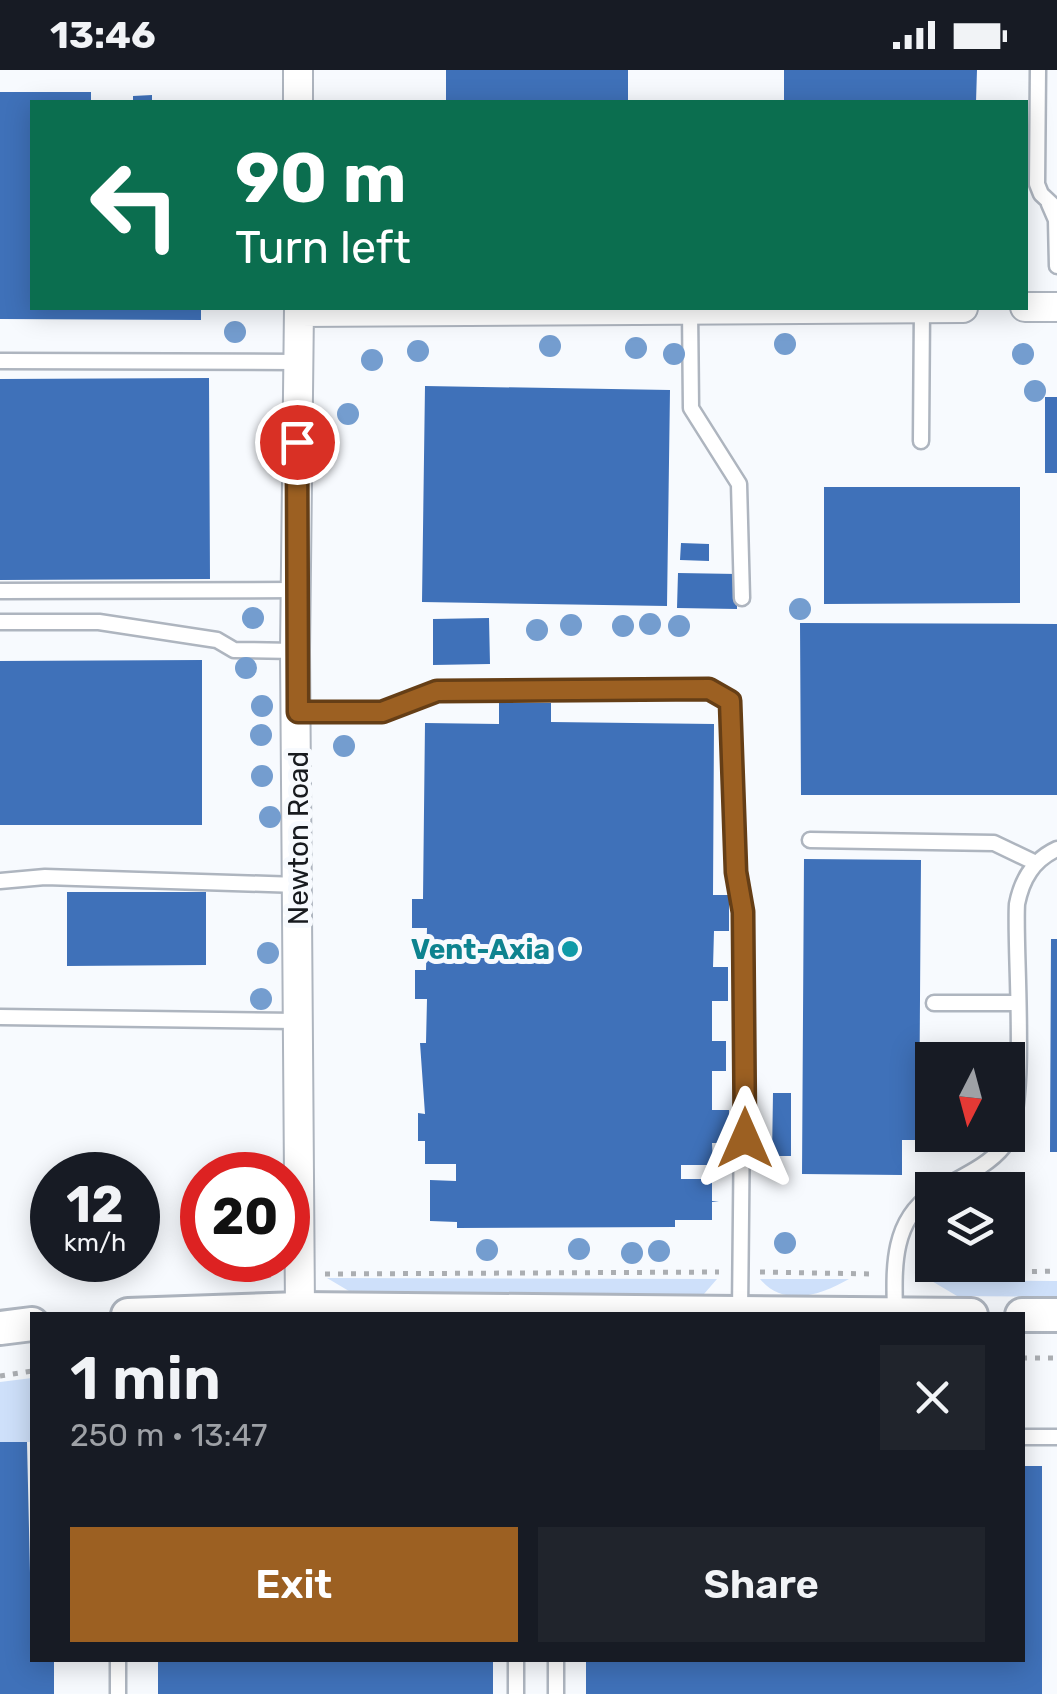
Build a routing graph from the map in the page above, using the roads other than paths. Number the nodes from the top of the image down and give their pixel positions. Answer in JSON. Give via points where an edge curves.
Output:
{"nodes":[{"id":1,"x":298,"y":70,"type":"edge"},
{"id":2,"x":1038,"y":70,"type":"edge"},
{"id":3,"x":298,"y":100,"type":"edge"},
{"id":4,"x":1052,"y":205,"type":"edge"},
{"id":5,"x":1057,"y":266,"type":"edge"},
{"id":6,"x":1057,"y":306,"type":"edge"},
{"id":7,"x":1028,"y":307,"type":"edge"},
{"id":8,"x":299,"y":310,"type":"edge"},
{"id":9,"x":690,"y":310,"type":"edge"},
{"id":10,"x":922,"y":310,"type":"edge"},
{"id":11,"x":0,"y":361,"type":"edge"},
{"id":12,"x":299,"y":362,"type":"junction"},
{"id":13,"x":921,"y":442,"type":"dead end"},
{"id":14,"x":297,"y":590,"type":"junction"},
{"id":15,"x":0,"y":591,"type":"edge"},
{"id":16,"x":742,"y":598,"type":"dead end"},
{"id":17,"x":0,"y":622,"type":"edge"},
{"id":18,"x":295,"y":651,"type":"junction"},
{"id":19,"x":298,"y":712,"type":"junction"},
{"id":20,"x":810,"y":840,"type":"dead end"},
{"id":21,"x":1057,"y":849,"type":"edge"},
{"id":22,"x":1036,"y":862,"type":"junction"},
{"id":23,"x":0,"y":881,"type":"edge"},
{"id":24,"x":298,"y":885,"type":"junction"},
{"id":25,"x":934,"y":1002,"type":"dead end"},
{"id":26,"x":1017,"y":1003,"type":"junction"},
{"id":27,"x":0,"y":1018,"type":"edge"},
{"id":28,"x":298,"y":1020,"type":"junction"},
{"id":29,"x":968,"y":1172,"type":"edge"},
{"id":30,"x":915,"y":1211,"type":"edge"},
{"id":31,"x":300,"y":1309,"type":"junction"},
{"id":32,"x":214,"y":1312,"type":"edge"},
{"id":33,"x":428,"y":1312,"type":"edge"},
{"id":34,"x":740,"y":1312,"type":"edge"},
{"id":35,"x":895,"y":1312,"type":"edge"},
{"id":36,"x":1025,"y":1315,"type":"edge"},
{"id":37,"x":1057,"y":1315,"type":"edge"},
{"id":38,"x":30,"y":1324,"type":"edge"},
{"id":39,"x":0,"y":1328,"type":"edge"},
{"id":40,"x":1025,"y":1437,"type":"edge"},
{"id":41,"x":1057,"y":1437,"type":"edge"},
{"id":42,"x":118,"y":1662,"type":"edge"},
{"id":43,"x":516,"y":1662,"type":"edge"},
{"id":44,"x":556,"y":1662,"type":"edge"},
{"id":45,"x":118,"y":1694,"type":"edge"},
{"id":46,"x":516,"y":1694,"type":"edge"},
{"id":47,"x":556,"y":1694,"type":"edge"}],
"edges":[{"from":1,"to":3,"type":"street"},
{"from":2,"to":4,"type":"lane","via":[[1037,184]]},
{"from":4,"to":5,"type":"lane"},
{"from":6,"to":7,"type":"street"},
{"from":8,"to":12,"type":"street","name":"Newton Road"},
{"from":9,"to":16,"type":"lane","via":[[690,404],[739,484]]},
{"from":10,"to":13,"type":"lane"},
{"from":11,"to":12,"type":"lane"},
{"from":12,"to":14,"type":"street","name":"Newton Road"},
{"from":14,"to":15,"type":"lane"},
{"from":14,"to":18,"type":"street","name":"Newton Road"},
{"from":17,"to":18,"type":"lane","via":[[99,622],[217,640],[234,650]]},
{"from":18,"to":19,"type":"street","name":"Newton Road"},
{"from":19,"to":24,"type":"street","name":"Newton Road"},
{"from":19,"to":34,"type":"lane","via":[[382,712],[437,691],[700,689],[728,698],[744,922]]},
{"from":20,"to":22,"type":"lane","via":[[994,843]]},
{"from":21,"to":22,"type":"lane"},
{"from":22,"to":26,"type":"lane","via":[[1017,904]]},
{"from":23,"to":24,"type":"lane"},
{"from":24,"to":28,"type":"street","name":"Newton Road"},
{"from":25,"to":26,"type":"lane"},
{"from":26,"to":29,"type":"lane","via":[[1010,1136]]},
{"from":27,"to":28,"type":"lane"},
{"from":28,"to":31,"type":"street","name":"Newton Road"},
{"from":30,"to":35,"type":"lane","via":[[907,1219],[894,1275]]},
{"from":31,"to":32,"type":"street"},
{"from":31,"to":33,"type":"street"},
{"from":36,"to":37,"type":"street"},
{"from":38,"to":39,"type":"street"},
{"from":40,"to":41,"type":"lane"},
{"from":42,"to":45,"type":"lane"},
{"from":43,"to":46,"type":"lane"},
{"from":44,"to":47,"type":"lane"}]}
